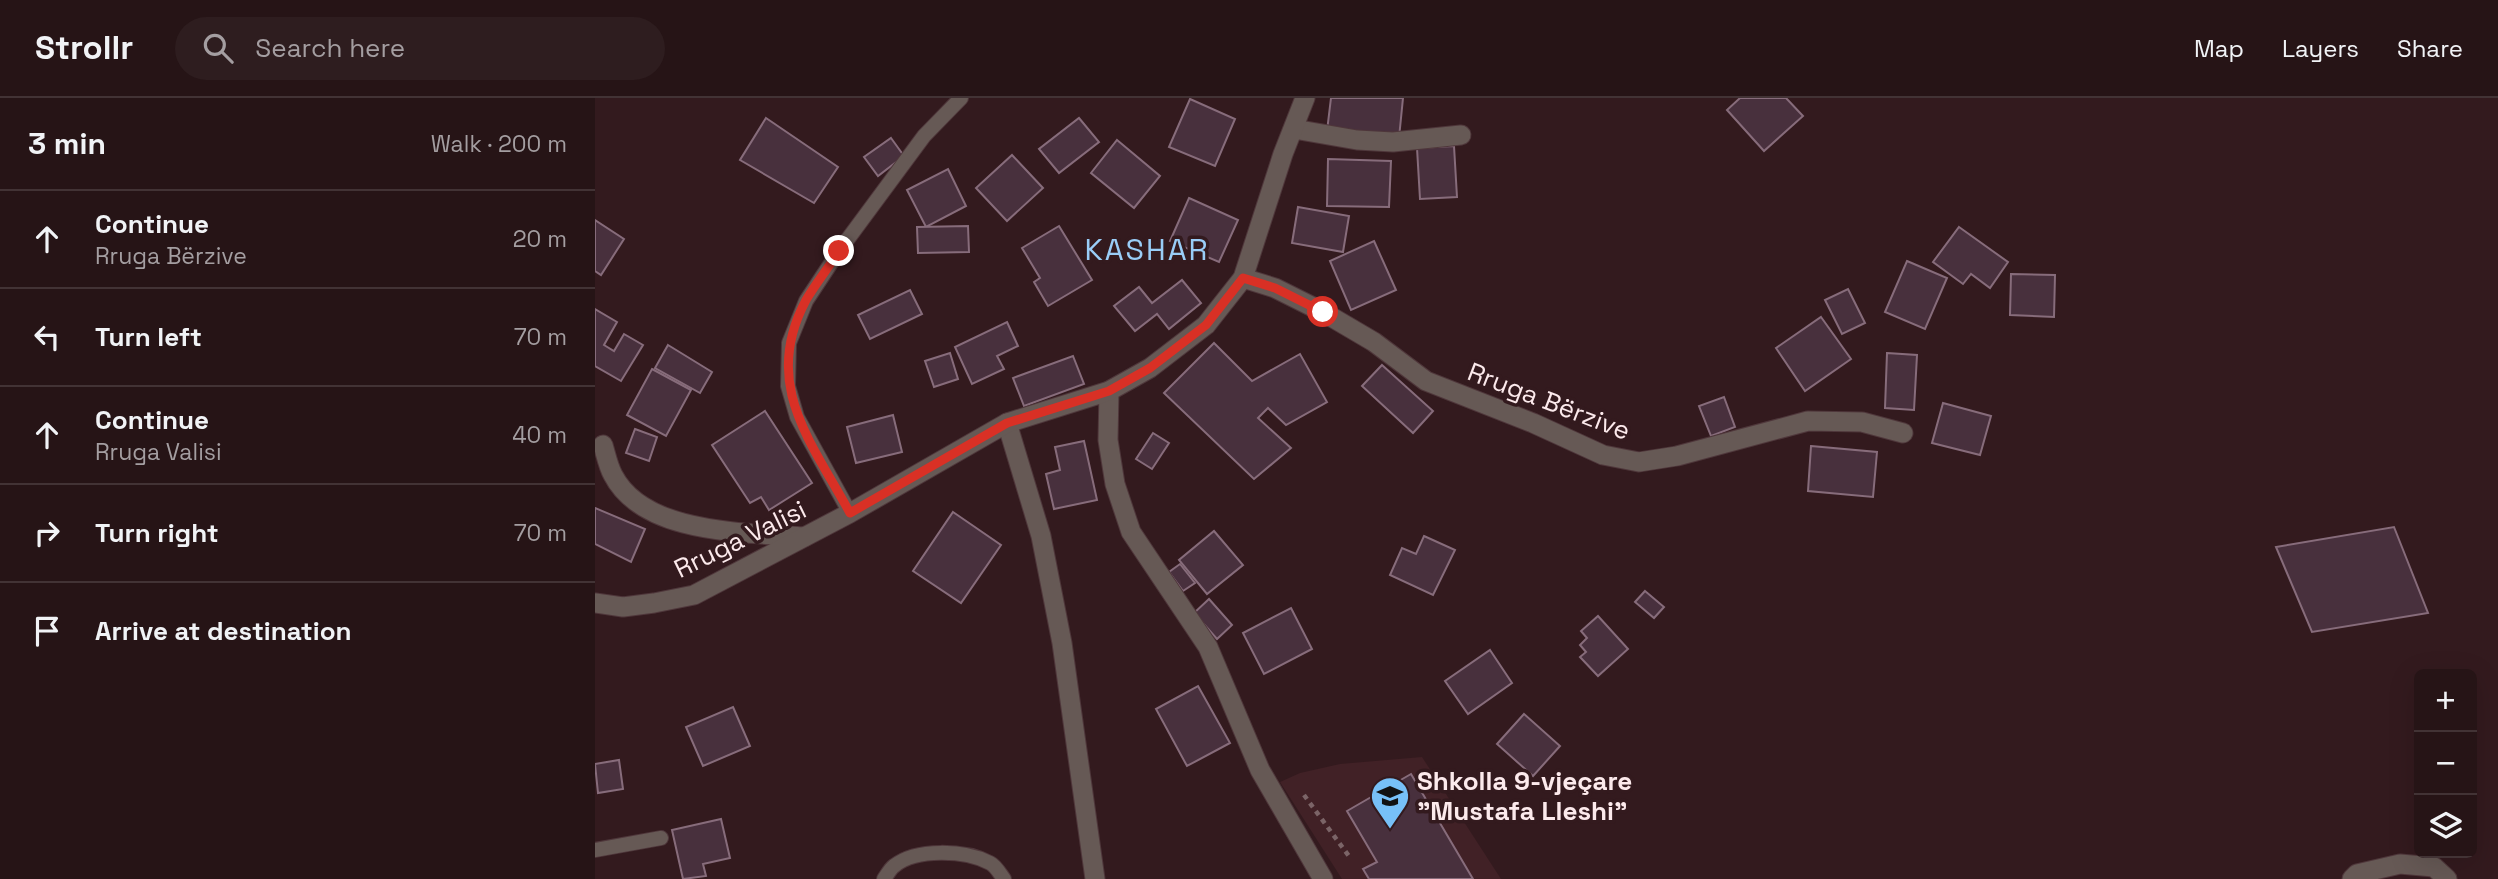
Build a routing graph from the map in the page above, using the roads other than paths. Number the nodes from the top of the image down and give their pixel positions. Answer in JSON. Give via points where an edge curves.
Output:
{"nodes":[{"id":1,"x":961,"y":98,"type":"edge"},
{"id":2,"x":1305,"y":98,"type":"edge"},
{"id":3,"x":1294,"y":129,"type":"junction"},
{"id":4,"x":1461,"y":135,"type":"dead end"},
{"id":5,"x":1243,"y":278,"type":"junction"},
{"id":6,"x":1109,"y":391,"type":"junction"},
{"id":7,"x":1007,"y":423,"type":"junction"},
{"id":8,"x":1903,"y":433,"type":"dead end"},
{"id":9,"x":603,"y":445,"type":"dead end"},
{"id":10,"x":850,"y":513,"type":"junction"},
{"id":11,"x":805,"y":537,"type":"junction"},
{"id":12,"x":595,"y":603,"type":"edge"},
{"id":13,"x":661,"y":838,"type":"dead end"},
{"id":14,"x":595,"y":850,"type":"edge"},
{"id":15,"x":884,"y":879,"type":"edge"},
{"id":16,"x":1005,"y":879,"type":"edge"},
{"id":17,"x":1095,"y":879,"type":"edge"},
{"id":18,"x":1324,"y":879,"type":"edge"},
{"id":19,"x":2352,"y":879,"type":"edge"},
{"id":20,"x":2447,"y":879,"type":"edge"}],
"edges":[{"from":1,"to":10,"type":"lane","via":[[924,136],[839,251],[806,301],[789,343],[788,386],[797,417]]},
{"from":2,"to":3,"type":"street"},
{"from":3,"to":4,"type":"street","via":[[1393,142]]},
{"from":3,"to":5,"type":"street"},
{"from":5,"to":6,"type":"street","name":"Rruga Valisi","via":[[1206,325],[1150,368]]},
{"from":5,"to":8,"type":"street","name":"Rruga Bërzive","via":[[1323,312],[1426,381],[1603,455],[1639,461],[1677,456],[1808,421],[1862,422]]},
{"from":6,"to":7,"type":"street","name":"Rruga Valisi"},
{"from":6,"to":18,"type":"street","via":[[1108,440],[1115,484],[1131,532],[1207,647],[1259,770]]},
{"from":7,"to":10,"type":"street","name":"Rruga Valisi"},
{"from":7,"to":17,"type":"street","via":[[1041,536],[1062,643]]},
{"from":9,"to":11,"type":"street","via":[[613,476],[633,501],[680,524]]},
{"from":10,"to":11,"type":"street","name":"Rruga Valisi"},
{"from":11,"to":12,"type":"street","name":"Rruga Valisi","via":[[694,595],[623,607]]},
{"from":13,"to":14,"type":"lane"},
{"from":15,"to":16,"type":"lane","via":[[911,856],[928,853],[970,856],[992,863]]},
{"from":19,"to":20,"type":"street","via":[[2400,864],[2434,867]]}]}
